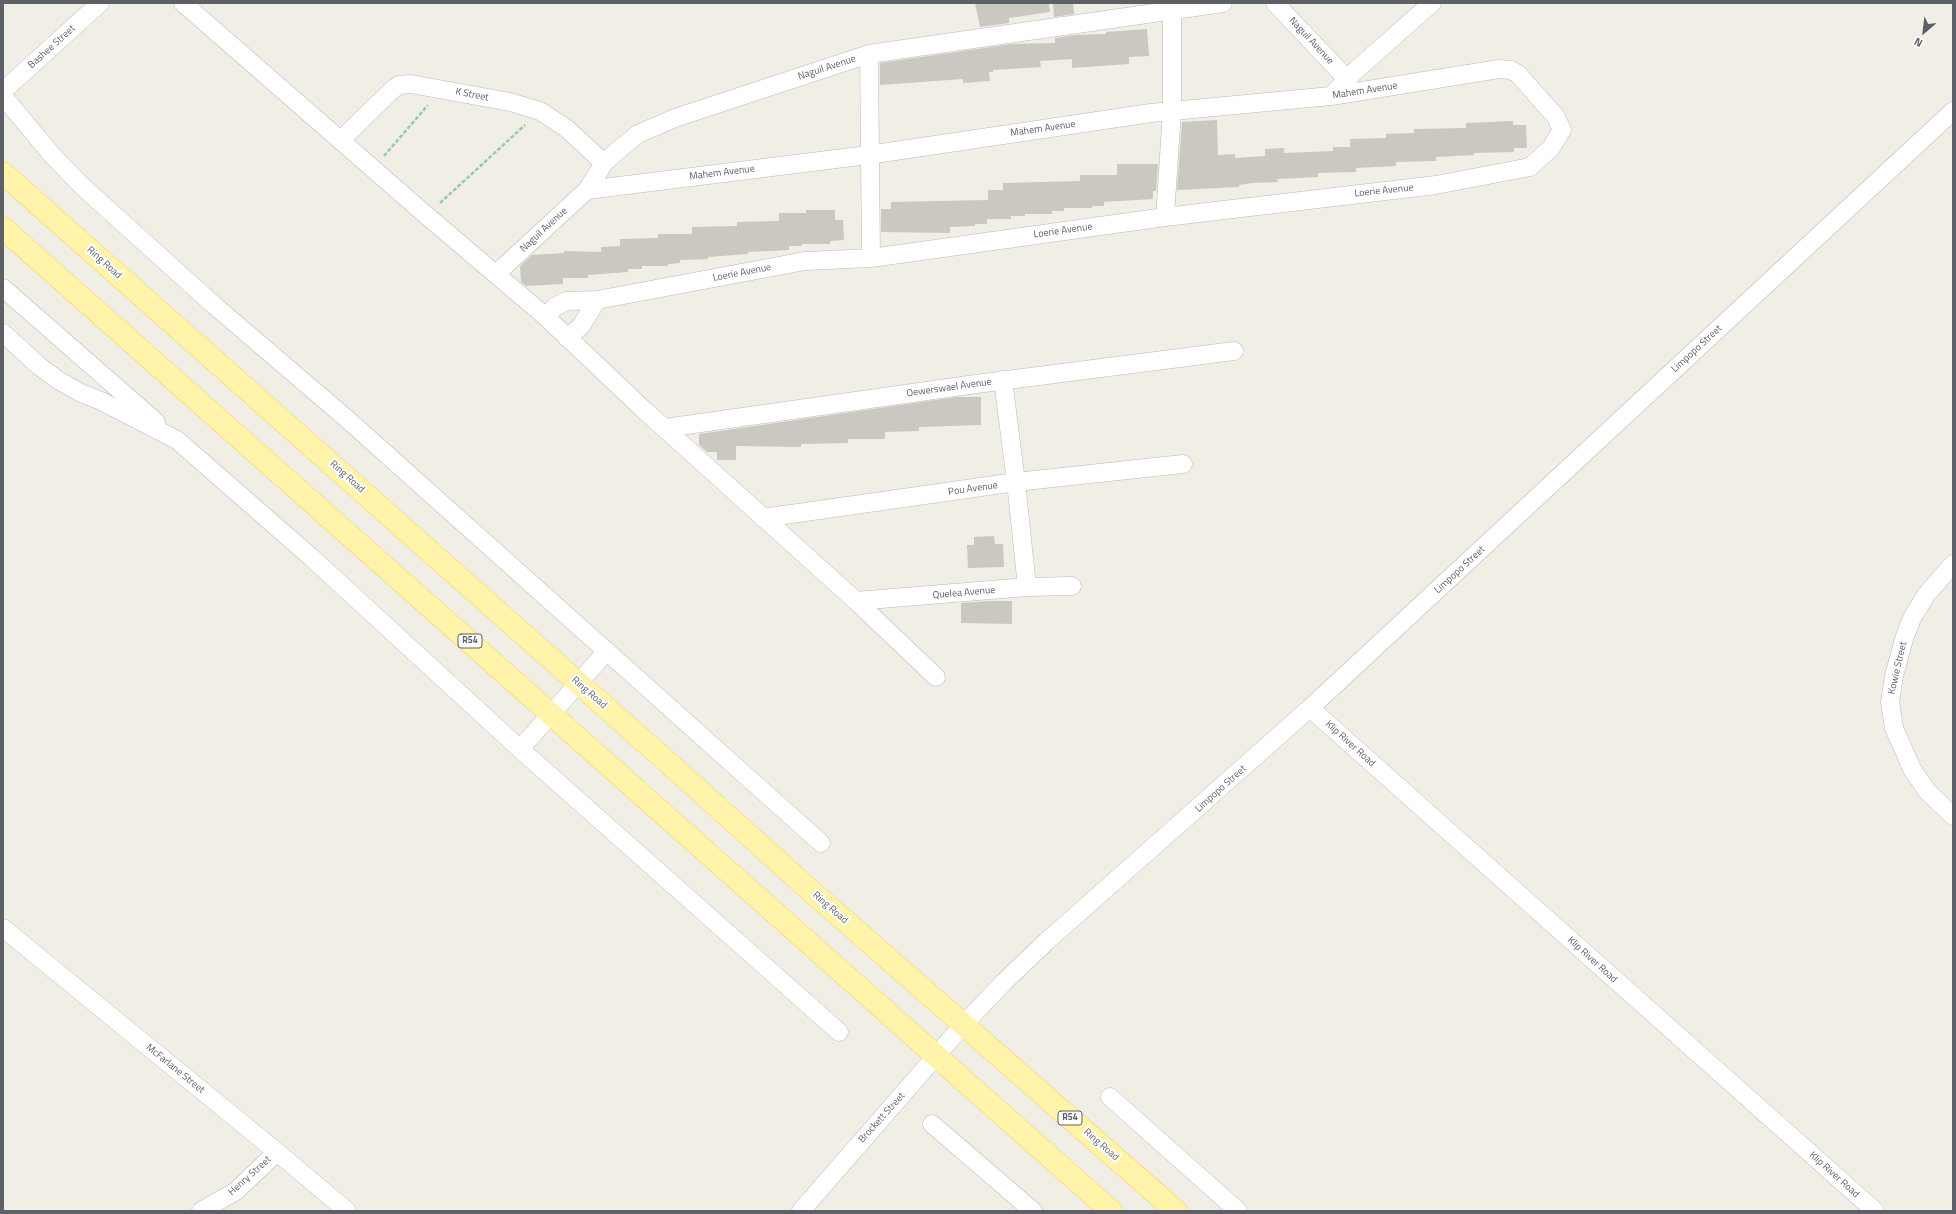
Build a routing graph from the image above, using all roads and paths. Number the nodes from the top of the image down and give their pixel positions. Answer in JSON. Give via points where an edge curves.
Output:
{"nodes":[{"id":1,"x":100,"y":3,"type":"edge"},
{"id":2,"x":183,"y":3,"type":"edge"},
{"id":3,"x":1223,"y":3,"type":"edge"},
{"id":4,"x":1274,"y":3,"type":"edge"},
{"id":5,"x":1432,"y":3,"type":"edge"},
{"id":6,"x":1172,"y":11,"type":"junction"},
{"id":7,"x":869,"y":54,"type":"junction"},
{"id":8,"x":1347,"y":79,"type":"junction"},
{"id":9,"x":441,"y":89,"type":"junction"},
{"id":10,"x":3,"y":91,"type":"edge"},
{"id":11,"x":3,"y":96,"type":"edge"},
{"id":12,"x":1332,"y":96,"type":"junction"},
{"id":13,"x":540,"y":111,"type":"junction"},
{"id":14,"x":1172,"y":111,"type":"junction"},
{"id":15,"x":1953,"y":111,"type":"edge"},
{"id":16,"x":341,"y":140,"type":"junction"},
{"id":17,"x":868,"y":155,"type":"junction"},
{"id":18,"x":604,"y":163,"type":"junction"},
{"id":19,"x":1530,"y":167,"type":"joint"},
{"id":20,"x":373,"y":169,"type":"junction"},
{"id":21,"x":3,"y":173,"type":"edge"},
{"id":22,"x":587,"y":190,"type":"junction"},
{"id":23,"x":426,"y":215,"type":"junction"},
{"id":24,"x":1165,"y":217,"type":"junction"},
{"id":25,"x":3,"y":228,"type":"edge"},
{"id":26,"x":871,"y":258,"type":"junction"},
{"id":27,"x":496,"y":274,"type":"junction"},
{"id":28,"x":3,"y":288,"type":"edge"},
{"id":29,"x":597,"y":300,"type":"junction"},
{"id":30,"x":546,"y":317,"type":"junction"},
{"id":31,"x":3,"y":333,"type":"edge"},
{"id":32,"x":567,"y":338,"type":"junction"},
{"id":33,"x":1234,"y":351,"type":"dead end"},
{"id":34,"x":1003,"y":380,"type":"junction"},
{"id":35,"x":665,"y":428,"type":"junction"},
{"id":36,"x":177,"y":440,"type":"junction"},
{"id":37,"x":1183,"y":464,"type":"dead end"},
{"id":38,"x":1016,"y":482,"type":"junction"},
{"id":39,"x":763,"y":518,"type":"junction"},
{"id":40,"x":1953,"y":564,"type":"edge"},
{"id":41,"x":1072,"y":586,"type":"dead end"},
{"id":42,"x":1027,"y":587,"type":"junction"},
{"id":43,"x":856,"y":601,"type":"junction"},
{"id":44,"x":607,"y":651,"type":"junction"},
{"id":45,"x":936,"y":677,"type":"dead end"},
{"id":46,"x":579,"y":684,"type":"junction"},
{"id":47,"x":1310,"y":708,"type":"junction"},
{"id":48,"x":552,"y":714,"type":"junction"},
{"id":49,"x":520,"y":749,"type":"junction"},
{"id":50,"x":1953,"y":816,"type":"edge"},
{"id":51,"x":822,"y":844,"type":"dead end"},
{"id":52,"x":3,"y":928,"type":"edge"},
{"id":53,"x":963,"y":1025,"type":"junction"},
{"id":54,"x":839,"y":1032,"type":"dead end"},
{"id":55,"x":936,"y":1056,"type":"junction"},
{"id":56,"x":1110,"y":1097,"type":"dead end"},
{"id":57,"x":932,"y":1124,"type":"dead end"},
{"id":58,"x":277,"y":1152,"type":"junction"},
{"id":59,"x":201,"y":1211,"type":"edge"},
{"id":60,"x":346,"y":1211,"type":"edge"},
{"id":61,"x":801,"y":1211,"type":"edge"},
{"id":62,"x":1033,"y":1211,"type":"edge"},
{"id":63,"x":1111,"y":1211,"type":"edge"},
{"id":64,"x":1176,"y":1211,"type":"edge"},
{"id":65,"x":1238,"y":1211,"type":"edge"},
{"id":66,"x":1874,"y":1211,"type":"edge"}],
"edges":[{"from":1,"to":10,"type":"street","name":"Bashee Street"},
{"from":2,"to":16,"type":"street"},
{"from":3,"to":6,"type":"street","name":"Naguil Avenue"},
{"from":4,"to":8,"type":"street","name":"Naguil Avenue"},
{"from":5,"to":8,"type":"street"},
{"from":6,"to":7,"type":"street","name":"Naguil Avenue"},
{"from":6,"to":14,"type":"street"},
{"from":7,"to":17,"type":"street"},
{"from":7,"to":18,"type":"street","name":"Naguil Avenue","via":[[652,127],[626,143]]},
{"from":8,"to":12,"type":"street"},
{"from":9,"to":13,"type":"street","name":"K Street","via":[[510,102]]},
{"from":9,"to":16,"type":"street","name":"K Street","via":[[411,84],[399,85]]},
{"from":9,"to":20,"type":"path"},
{"from":11,"to":44,"type":"street","via":[[83,187]]},
{"from":12,"to":14,"type":"street","name":"Mahem Avenue"},
{"from":12,"to":19,"type":"street","name":"Mahem Avenue","via":[[1499,69],[1511,70],[1518,74],[1556,117],[1561,127],[1556,142]]},
{"from":13,"to":18,"type":"street","name":"K Street","via":[[566,128]]},
{"from":13,"to":23,"type":"path"},
{"from":14,"to":17,"type":"street","name":"Mahem Avenue"},
{"from":14,"to":24,"type":"street"},
{"from":15,"to":47,"type":"street","name":"Limpopo Street"},
{"from":16,"to":20,"type":"street"},
{"from":17,"to":22,"type":"street","name":"Mahem Avenue"},
{"from":17,"to":26,"type":"street"},
{"from":18,"to":22,"type":"street","name":"Naguil Avenue"},
{"from":19,"to":24,"type":"street","name":"Loerie Avenue","via":[[1436,186]]},
{"from":20,"to":23,"type":"street"},
{"from":21,"to":46,"type":"main road","name":"Ring Road","number":"R54"},
{"from":22,"to":27,"type":"street","name":"Naguil Avenue"},
{"from":23,"to":27,"type":"street"},
{"from":24,"to":26,"type":"street","name":"Loerie Avenue"},
{"from":25,"to":48,"type":"main road","number":"R54"},
{"from":26,"to":29,"type":"street","name":"Loerie Avenue","via":[[805,261]]},
{"from":27,"to":30,"type":"street"},
{"from":28,"to":36,"type":"street"},
{"from":29,"to":30,"type":"street","name":"Loerie Avenue","via":[[566,301],[555,307]]},
{"from":29,"to":32,"type":"street","via":[[581,326]]},
{"from":30,"to":32,"type":"street"},
{"from":31,"to":36,"type":"street","via":[[58,380]]},
{"from":32,"to":35,"type":"street"},
{"from":33,"to":34,"type":"street","name":"Oewerswael Avenue"},
{"from":34,"to":35,"type":"street","name":"Oewerswael Avenue"},
{"from":34,"to":38,"type":"street"},
{"from":35,"to":39,"type":"street"},
{"from":36,"to":49,"type":"street","via":[[312,558]]},
{"from":37,"to":38,"type":"street","name":"Pou Avenue"},
{"from":38,"to":39,"type":"street","name":"Pou Avenue"},
{"from":38,"to":42,"type":"street"},
{"from":39,"to":43,"type":"street"},
{"from":40,"to":50,"type":"street","name":"Kowie Street","via":[[1926,595],[1912,618],[1894,676],[1890,702],[1894,728],[1912,769],[1927,791]]},
{"from":41,"to":42,"type":"street","name":"Quelea Avenue"},
{"from":42,"to":43,"type":"street","name":"Quelea Avenue"},
{"from":43,"to":45,"type":"street"},
{"from":44,"to":46,"type":"street"},
{"from":44,"to":51,"type":"street"},
{"from":46,"to":48,"type":"street"},
{"from":46,"to":53,"type":"main road","name":"Ring Road","number":"R54"},
{"from":47,"to":53,"type":"street","name":"Limpopo Street","via":[[1047,941]]},
{"from":47,"to":66,"type":"street","name":"Klip River Road"},
{"from":48,"to":49,"type":"street"},
{"from":48,"to":55,"type":"main road","number":"R54"},
{"from":49,"to":54,"type":"street"},
{"from":52,"to":58,"type":"street","name":"McFarlane Street"},
{"from":53,"to":55,"type":"street","name":"Brockett Street"},
{"from":53,"to":64,"type":"main road","name":"Ring Road","number":"R54"},
{"from":55,"to":61,"type":"street","name":"Brockett Street"},
{"from":55,"to":63,"type":"main road","number":"R54"},
{"from":56,"to":65,"type":"street"},
{"from":57,"to":62,"type":"street"},
{"from":58,"to":59,"type":"street","name":"Henry Street","via":[[236,1191]]},
{"from":58,"to":60,"type":"street","name":"McFarlane Street"}]}
